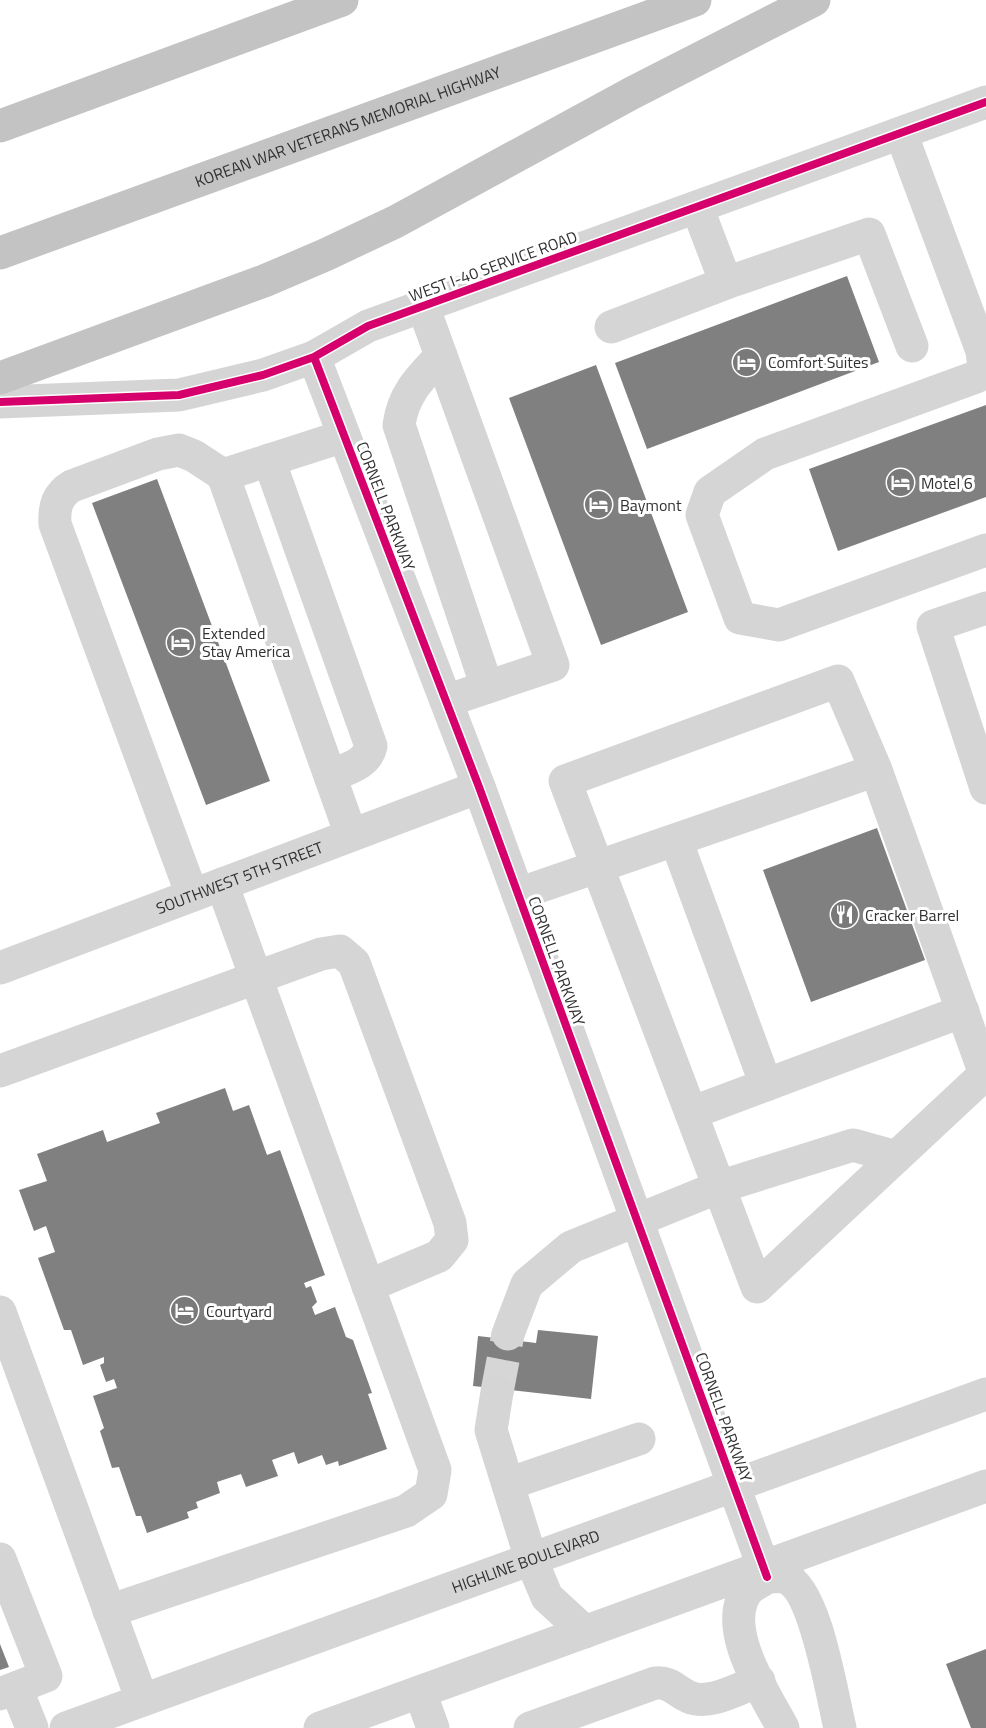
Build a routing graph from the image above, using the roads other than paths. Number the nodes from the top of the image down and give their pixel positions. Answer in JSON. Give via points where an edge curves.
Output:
{"nodes":[{"id":1,"x":342,"y":0,"type":"edge"},
{"id":2,"x":696,"y":0,"type":"edge"},
{"id":3,"x":814,"y":0,"type":"edge"},
{"id":4,"x":986,"y":102,"type":"edge"},
{"id":5,"x":0,"y":126,"type":"edge"},
{"id":6,"x":901,"y":133,"type":"junction"},
{"id":7,"x":697,"y":207,"type":"junction"},
{"id":8,"x":0,"y":253,"type":"edge"},
{"id":9,"x":726,"y":283,"type":"junction"},
{"id":10,"x":423,"y":306,"type":"junction"},
{"id":11,"x":611,"y":327,"type":"dead end"},
{"id":12,"x":912,"y":346,"type":"dead end"},
{"id":13,"x":441,"y":356,"type":"junction"},
{"id":14,"x":314,"y":357,"type":"junction"},
{"id":15,"x":0,"y":378,"type":"edge"},
{"id":16,"x":0,"y":402,"type":"edge"},
{"id":17,"x":345,"y":436,"type":"junction"},
{"id":18,"x":269,"y":460,"type":"junction"},
{"id":19,"x":224,"y":475,"type":"junction"},
{"id":20,"x":986,"y":550,"type":"edge"},
{"id":21,"x":986,"y":608,"type":"edge"},
{"id":22,"x":487,"y":687,"type":"junction"},
{"id":23,"x":446,"y":701,"type":"junction"},
{"id":24,"x":876,"y":770,"type":"junction"},
{"id":25,"x":330,"y":776,"type":"junction"},
{"id":26,"x":479,"y":787,"type":"junction"},
{"id":27,"x":986,"y":788,"type":"edge"},
{"id":28,"x":351,"y":835,"type":"junction"},
{"id":29,"x":676,"y":840,"type":"junction"},
{"id":30,"x":597,"y":867,"type":"junction"},
{"id":31,"x":222,"y":884,"type":"junction"},
{"id":32,"x":518,"y":894,"type":"junction"},
{"id":33,"x":192,"y":895,"type":"junction"},
{"id":34,"x":0,"y":968,"type":"edge"},
{"id":35,"x":256,"y":978,"type":"junction"},
{"id":36,"x":963,"y":1011,"type":"junction"},
{"id":37,"x":0,"y":1071,"type":"edge"},
{"id":38,"x":766,"y":1085,"type":"junction"},
{"id":39,"x":691,"y":1113,"type":"junction"},
{"id":40,"x":896,"y":1157,"type":"junction"},
{"id":41,"x":719,"y":1187,"type":"junction"},
{"id":42,"x":637,"y":1220,"type":"junction"},
{"id":43,"x":368,"y":1286,"type":"junction"},
{"id":44,"x":0,"y":1312,"type":"edge"},
{"id":45,"x":508,"y":1334,"type":"tunnel mouth"},
{"id":46,"x":497,"y":1392,"type":"tunnel mouth"},
{"id":47,"x":986,"y":1394,"type":"edge"},
{"id":48,"x":639,"y":1439,"type":"dead end"},
{"id":49,"x":508,"y":1484,"type":"junction"},
{"id":50,"x":734,"y":1485,"type":"junction"},
{"id":51,"x":986,"y":1486,"type":"edge"},
{"id":52,"x":0,"y":1559,"type":"edge"},
{"id":53,"x":531,"y":1559,"type":"junction"},
{"id":54,"x":766,"y":1572,"type":"junction"},
{"id":55,"x":109,"y":1611,"type":"junction"},
{"id":56,"x":585,"y":1632,"type":"junction"},
{"id":57,"x":759,"y":1680,"type":"junction"},
{"id":58,"x":8,"y":1691,"type":"edge"},
{"id":59,"x":420,"y":1692,"type":"junction"},
{"id":60,"x":142,"y":1701,"type":"junction"},
{"id":61,"x":32,"y":1728,"type":"edge"},
{"id":62,"x":66,"y":1728,"type":"edge"},
{"id":63,"x":320,"y":1728,"type":"edge"},
{"id":64,"x":433,"y":1728,"type":"edge"},
{"id":65,"x":530,"y":1728,"type":"edge"},
{"id":66,"x":783,"y":1728,"type":"edge"},
{"id":67,"x":840,"y":1728,"type":"edge"}],
"edges":[{"from":1,"to":5,"type":"highway"},
{"from":2,"to":8,"type":"highway","name":"KOREAN WAR VETERANS MEMORIAL HIGHWAY"},
{"from":3,"to":15,"type":"highway","via":[[632,93],[405,217],[325,255]]},
{"from":4,"to":6,"type":"street","name":"WEST I-40 SERVICE ROAD"},
{"from":6,"to":7,"type":"street","name":"WEST I-40 SERVICE ROAD"},
{"from":6,"to":20,"type":"street","via":[[982,351],[984,368],[976,376],[765,454],[710,492],[702,515],[740,618],[779,625]]},
{"from":7,"to":9,"type":"street"},
{"from":7,"to":10,"type":"street","name":"WEST I-40 SERVICE ROAD"},
{"from":9,"to":11,"type":"street"},
{"from":9,"to":12,"type":"street","via":[[869,234]]},
{"from":10,"to":13,"type":"street"},
{"from":10,"to":14,"type":"street","name":"WEST I-40 SERVICE ROAD","via":[[368,326]]},
{"from":13,"to":22,"type":"street","via":[[411,386],[401,408],[399,425]]},
{"from":13,"to":22,"type":"street","via":[[553,665]]},
{"from":14,"to":16,"type":"street","name":"WEST I-40 SERVICE ROAD","via":[[263,375],[179,395]]},
{"from":14,"to":17,"type":"street","name":"CORNELL PARKWAY"},
{"from":17,"to":18,"type":"street"},
{"from":17,"to":23,"type":"street","name":"CORNELL PARKWAY"},
{"from":18,"to":19,"type":"street"},
{"from":18,"to":25,"type":"street","via":[[371,746],[369,755],[358,765]]},
{"from":19,"to":25,"type":"street"},
{"from":19,"to":33,"type":"street","via":[[187,452],[169,451],[72,486],[57,501],[54,513]]},
{"from":21,"to":27,"type":"street","via":[[933,626]]},
{"from":22,"to":23,"type":"street"},
{"from":23,"to":26,"type":"street","name":"CORNELL PARKWAY"},
{"from":24,"to":29,"type":"street"},
{"from":24,"to":30,"type":"street","via":[[838,681],[565,781]]},
{"from":24,"to":36,"type":"street"},
{"from":25,"to":28,"type":"street"},
{"from":26,"to":28,"type":"street","name":"SOUTHWEST 5TH STREET"},
{"from":26,"to":32,"type":"street","name":"CORNELL PARKWAY"},
{"from":28,"to":31,"type":"street","name":"SOUTHWEST 5TH STREET"},
{"from":29,"to":30,"type":"street"},
{"from":29,"to":38,"type":"street"},
{"from":30,"to":32,"type":"street"},
{"from":30,"to":39,"type":"street"},
{"from":31,"to":33,"type":"street","name":"SOUTHWEST 5TH STREET"},
{"from":31,"to":35,"type":"street"},
{"from":32,"to":42,"type":"street","name":"CORNELL PARKWAY"},
{"from":33,"to":34,"type":"street","name":"SOUTHWEST 5TH STREET"},
{"from":35,"to":37,"type":"street"},
{"from":35,"to":43,"type":"street"},
{"from":35,"to":43,"type":"street","via":[[340,951],[354,963],[450,1222],[452,1240],[439,1256]]},
{"from":36,"to":38,"type":"street"},
{"from":36,"to":40,"type":"street","via":[[985,1074]]},
{"from":38,"to":39,"type":"street"},
{"from":39,"to":41,"type":"street"},
{"from":40,"to":41,"type":"street","via":[[853,1145]]},
{"from":40,"to":41,"type":"street","via":[[757,1287]]},
{"from":41,"to":42,"type":"street"},
{"from":42,"to":45,"type":"street","via":[[571,1247],[527,1284]]},
{"from":42,"to":50,"type":"street","name":"CORNELL PARKWAY"},
{"from":43,"to":55,"type":"street","via":[[435,1470],[430,1494],[406,1511]]},
{"from":44,"to":55,"type":"street"},
{"from":46,"to":49,"type":"street","via":[[491,1430]]},
{"from":47,"to":50,"type":"street","name":"HIGHLINE BOULEVARD"},
{"from":48,"to":49,"type":"street"},
{"from":49,"to":53,"type":"street"},
{"from":50,"to":53,"type":"street","name":"HIGHLINE BOULEVARD"},
{"from":50,"to":54,"type":"street","name":"CORNELL PARKWAY"},
{"from":51,"to":54,"type":"street"},
{"from":52,"to":58,"type":"street","via":[[46,1676]]},
{"from":53,"to":56,"type":"street","via":[[548,1597]]},
{"from":53,"to":60,"type":"street","name":"HIGHLINE BOULEVARD"},
{"from":54,"to":56,"type":"street"},
{"from":54,"to":57,"type":"street","via":[[749,1589],[739,1609],[742,1644]]},
{"from":54,"to":67,"type":"street","via":[[785,1577],[806,1600]]},
{"from":55,"to":60,"type":"street"},
{"from":56,"to":59,"type":"street"},
{"from":57,"to":65,"type":"street","via":[[699,1700],[662,1682],[655,1683]]},
{"from":57,"to":66,"type":"street"},
{"from":58,"to":61,"type":"street"},
{"from":59,"to":63,"type":"street"},
{"from":59,"to":64,"type":"street"},
{"from":60,"to":62,"type":"street","name":"HIGHLINE BOULEVARD"}]}
